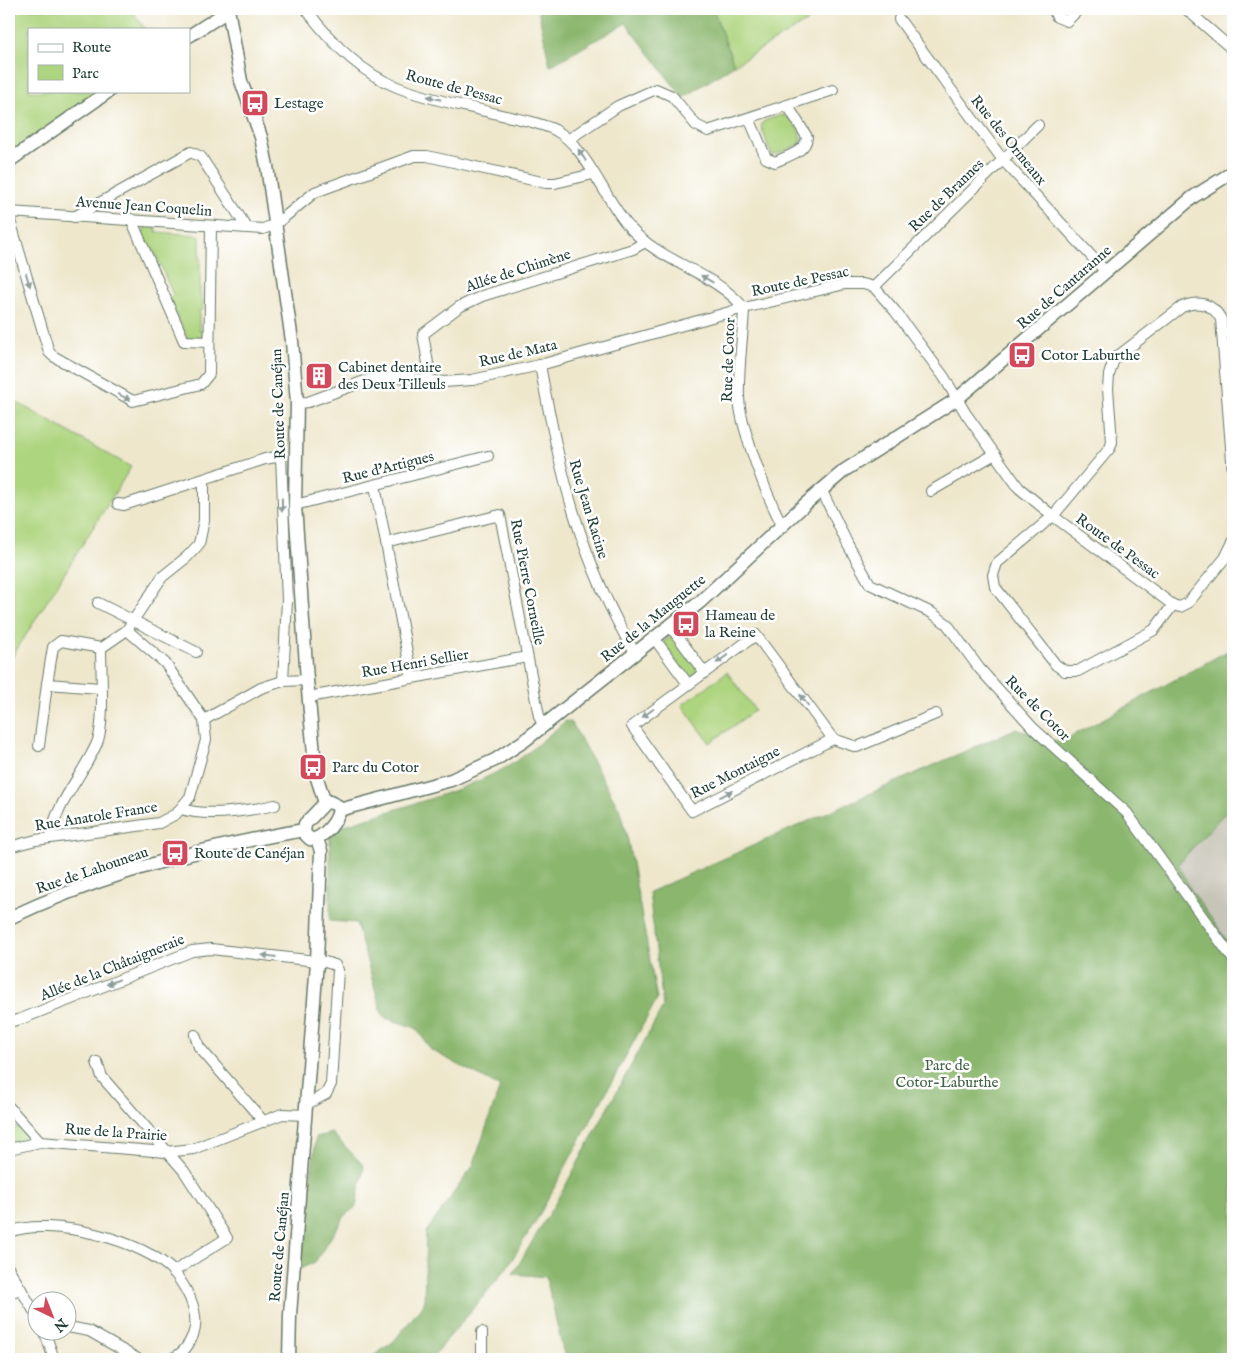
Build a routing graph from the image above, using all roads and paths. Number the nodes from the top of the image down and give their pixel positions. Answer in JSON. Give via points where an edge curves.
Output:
{"nodes":[{"id":1,"x":230,"y":9,"type":"edge"},
{"id":2,"x":306,"y":9,"type":"edge"},
{"id":3,"x":1053,"y":9,"type":"edge"},
{"id":4,"x":1079,"y":9,"type":"edge"},
{"id":5,"x":1186,"y":9,"type":"edge"},
{"id":6,"x":899,"y":19,"type":"dead end"},
{"id":7,"x":190,"y":35,"type":"edge"},
{"id":8,"x":1233,"y":50,"type":"edge"},
{"id":9,"x":833,"y":90,"type":"dead end"},
{"id":10,"x":108,"y":92,"type":"edge"},
{"id":11,"x":788,"y":106,"type":"junction"},
{"id":12,"x":749,"y":118,"type":"junction"},
{"id":13,"x":1038,"y":125,"type":"dead end"},
{"id":14,"x":569,"y":139,"type":"junction"},
{"id":15,"x":1003,"y":160,"type":"junction"},
{"id":16,"x":9,"y":161,"type":"edge"},
{"id":17,"x":1233,"y":172,"type":"edge"},
{"id":18,"x":592,"y":174,"type":"junction"},
{"id":19,"x":1233,"y":178,"type":"edge"},
{"id":20,"x":9,"y":212,"type":"edge"},
{"id":21,"x":9,"y":217,"type":"edge"},
{"id":22,"x":74,"y":217,"type":"junction"},
{"id":23,"x":131,"y":219,"type":"junction"},
{"id":24,"x":1168,"y":219,"type":"junction"},
{"id":25,"x":276,"y":224,"type":"junction"},
{"id":26,"x":211,"y":226,"type":"junction"},
{"id":27,"x":247,"y":228,"type":"junction"},
{"id":28,"x":645,"y":242,"type":"junction"},
{"id":29,"x":1106,"y":272,"type":"junction"},
{"id":30,"x":874,"y":287,"type":"junction"},
{"id":31,"x":744,"y":308,"type":"junction"},
{"id":32,"x":209,"y":342,"type":"junction"},
{"id":33,"x":540,"y":364,"type":"junction"},
{"id":34,"x":427,"y":379,"type":"junction"},
{"id":35,"x":957,"y":399,"type":"junction"},
{"id":36,"x":297,"y":403,"type":"junction"},
{"id":37,"x":994,"y":454,"type":"junction"},
{"id":38,"x":488,"y":456,"type":"dead end"},
{"id":39,"x":1233,"y":473,"type":"edge"},
{"id":40,"x":204,"y":480,"type":"junction"},
{"id":41,"x":375,"y":486,"type":"junction"},
{"id":42,"x":821,"y":489,"type":"junction"},
{"id":43,"x":931,"y":491,"type":"dead end"},
{"id":44,"x":118,"y":504,"type":"dead end"},
{"id":45,"x":295,"y":505,"type":"junction"},
{"id":46,"x":1054,"y":516,"type":"junction"},
{"id":47,"x":783,"y":526,"type":"junction"},
{"id":48,"x":1233,"y":542,"type":"edge"},
{"id":49,"x":386,"y":543,"type":"junction"},
{"id":50,"x":98,"y":602,"type":"dead end"},
{"id":51,"x":1176,"y":606,"type":"junction"},
{"id":52,"x":133,"y":620,"type":"junction"},
{"id":53,"x":670,"y":626,"type":"junction"},
{"id":54,"x":127,"y":630,"type":"junction"},
{"id":55,"x":654,"y":638,"type":"junction"},
{"id":56,"x":101,"y":648,"type":"junction"},
{"id":57,"x":196,"y":652,"type":"dead end"},
{"id":58,"x":635,"y":653,"type":"junction"},
{"id":59,"x":527,"y":657,"type":"junction"},
{"id":60,"x":704,"y":672,"type":"junction"},
{"id":61,"x":412,"y":678,"type":"junction"},
{"id":62,"x":307,"y":680,"type":"junction"},
{"id":63,"x":283,"y":681,"type":"junction"},
{"id":64,"x":47,"y":684,"type":"junction"},
{"id":65,"x":688,"y":684,"type":"junction"},
{"id":66,"x":100,"y":688,"type":"junction"},
{"id":67,"x":309,"y":697,"type":"junction"},
{"id":68,"x":936,"y":714,"type":"dead end"},
{"id":69,"x":204,"y":720,"type":"junction"},
{"id":70,"x":543,"y":726,"type":"junction"},
{"id":71,"x":833,"y":739,"type":"junction"},
{"id":72,"x":39,"y":746,"type":"dead end"},
{"id":73,"x":326,"y":803,"type":"junction"},
{"id":74,"x":275,"y":805,"type":"dead end"},
{"id":75,"x":181,"y":809,"type":"junction"},
{"id":76,"x":340,"y":810,"type":"junction"},
{"id":77,"x":304,"y":830,"type":"junction"},
{"id":78,"x":50,"y":838,"type":"junction"},
{"id":79,"x":317,"y":839,"type":"junction"},
{"id":80,"x":9,"y":847,"type":"edge"},
{"id":81,"x":9,"y":918,"type":"edge"},
{"id":82,"x":1233,"y":959,"type":"edge"},
{"id":83,"x":318,"y":962,"type":"junction"},
{"id":84,"x":9,"y":1022,"type":"edge"},
{"id":85,"x":195,"y":1035,"type":"dead end"},
{"id":86,"x":97,"y":1062,"type":"dead end"},
{"id":87,"x":9,"y":1107,"type":"edge"},
{"id":88,"x":306,"y":1110,"type":"junction"},
{"id":89,"x":264,"y":1122,"type":"junction"},
{"id":90,"x":40,"y":1142,"type":"junction"},
{"id":91,"x":9,"y":1148,"type":"edge"},
{"id":92,"x":166,"y":1152,"type":"junction"},
{"id":93,"x":9,"y":1232,"type":"edge"},
{"id":94,"x":9,"y":1269,"type":"edge"},
{"id":95,"x":173,"y":1272,"type":"junction"},
{"id":96,"x":21,"y":1289,"type":"junction"},
{"id":97,"x":9,"y":1293,"type":"edge"},
{"id":98,"x":28,"y":1301,"type":"edge"},
{"id":99,"x":78,"y":1329,"type":"edge"},
{"id":100,"x":482,"y":1332,"type":"dead end"},
{"id":101,"x":47,"y":1340,"type":"edge"},
{"id":102,"x":54,"y":1359,"type":"edge"},
{"id":103,"x":138,"y":1359,"type":"edge"},
{"id":104,"x":171,"y":1359,"type":"edge"},
{"id":105,"x":289,"y":1359,"type":"edge"},
{"id":106,"x":482,"y":1359,"type":"edge"}],
"edges":[{"from":1,"to":7,"type":"street"},
{"from":1,"to":25,"type":"street","name":"Route de Canéjan","via":[[241,82],[261,136]]},
{"from":14,"to":2,"type":"street","name":"Route de Pessac","one_way":true,"via":[[542,125],[417,94],[380,79],[363,68]]},
{"from":3,"to":4,"type":"street","via":[[1057,17],[1067,21]]},
{"from":5,"to":8,"type":"street"},
{"from":6,"to":15,"type":"street","name":"Rue des Ormeaux"},
{"from":9,"to":11,"type":"street"},
{"from":10,"to":16,"type":"street"},
{"from":11,"to":12,"type":"street"},
{"from":11,"to":12,"type":"street","via":[[807,142],[804,148],[775,162],[766,158]]},
{"from":12,"to":14,"type":"street","via":[[708,131],[701,130],[672,96],[656,89],[618,106]]},
{"from":13,"to":15,"type":"street","name":"Rue de Brannes"},
{"from":18,"to":14,"type":"street","name":"Route de Pessac","one_way":true,"via":[[582,154]]},
{"from":15,"to":29,"type":"street","name":"Rue des Ormeaux"},
{"from":15,"to":30,"type":"street","name":"Rue de Brannes"},
{"from":17,"to":24,"type":"street","name":"Rue de Cantaranne","via":[[1193,197]]},
{"from":18,"to":25,"type":"street","via":[[546,183],[427,156],[414,156],[315,192]]},
{"from":18,"to":28,"type":"street","name":"Route de Pessac","via":[[613,206]]},
{"from":19,"to":24,"type":"street","name":"Rue de Cantaranne"},
{"from":20,"to":22,"type":"street","name":"Avenue Jean Coquelin"},
{"from":21,"to":32,"type":"street","one_way":true,"via":[[49,352],[53,356],[133,401],[206,381]]},
{"from":22,"to":23,"type":"street","name":"Avenue Jean Coquelin"},
{"from":22,"to":27,"type":"street","via":[[191,152],[201,157]]},
{"from":23,"to":26,"type":"street","name":"Avenue Jean Coquelin"},
{"from":23,"to":32,"type":"street","via":[[184,342]]},
{"from":24,"to":29,"type":"street","name":"Rue de Cantaranne"},
{"from":25,"to":27,"type":"street","name":"Avenue Jean Coquelin","via":[[263,229]]},
{"from":25,"to":36,"type":"street","name":"Route de Canéjan"},
{"from":26,"to":27,"type":"street","name":"Avenue Jean Coquelin"},
{"from":26,"to":32,"type":"street"},
{"from":31,"to":28,"type":"street","name":"Route de Pessac","one_way":true,"via":[[732,294]]},
{"from":28,"to":34,"type":"street","name":"Allée de Chimène","via":[[633,249],[488,294],[459,307],[423,334],[429,369]]},
{"from":29,"to":35,"type":"street","name":"Rue de Cantaranne"},
{"from":30,"to":31,"type":"street","name":"Route de Pessac","via":[[845,284]]},
{"from":30,"to":35,"type":"street","name":"Route de Pessac","via":[[912,334]]},
{"from":31,"to":33,"type":"street","name":"Rue de Mata"},
{"from":31,"to":47,"type":"street","name":"Rue de Cotor","via":[[739,397],[742,414]]},
{"from":33,"to":34,"type":"street","name":"Rue de Mata","via":[[472,380],[444,382]]},
{"from":33,"to":58,"type":"street","name":"Rue Jean Racine","via":[[553,436],[574,517],[595,576]]},
{"from":34,"to":36,"type":"street","name":"Rue de Mata","via":[[365,381]]},
{"from":35,"to":37,"type":"street","name":"Route de Pessac"},
{"from":35,"to":42,"type":"street","name":"Rue de la Mauguette","via":[[860,459]]},
{"from":36,"to":45,"type":"street","name":"Route de Canéjan"},
{"from":37,"to":43,"type":"street"},
{"from":37,"to":46,"type":"street","name":"Route de Pessac","via":[[1019,488]]},
{"from":38,"to":41,"type":"street","name":"Rue d'Artigues"},
{"from":39,"to":46,"type":"street","via":[[1221,319],[1209,306],[1191,303],[1114,360],[1108,382],[1110,448]]},
{"from":40,"to":44,"type":"street","via":[[124,505]]},
{"from":40,"to":52,"type":"street","via":[[204,520],[199,544],[162,577]]},
{"from":40,"to":63,"type":"street","one_way":true,"via":[[281,456],[287,600]]},
{"from":41,"to":45,"type":"street","name":"Rue d'Artigues"},
{"from":41,"to":49,"type":"street"},
{"from":42,"to":47,"type":"street","name":"Rue de la Mauguette"},
{"from":42,"to":82,"type":"street","name":"Rue de Cotor","via":[[870,584],[936,615],[947,624],[979,668],[1033,728],[1128,814]]},
{"from":45,"to":62,"type":"street","name":"Route de Canéjan"},
{"from":46,"to":51,"type":"street","name":"Route de Pessac"},
{"from":46,"to":51,"type":"street","via":[[996,563],[993,579],[999,593],[1058,667],[1075,672],[1087,666],[1154,630]]},
{"from":47,"to":53,"type":"street","name":"Rue de la Mauguette"},
{"from":48,"to":51,"type":"street","via":[[1225,558],[1188,603]]},
{"from":49,"to":59,"type":"street","name":"Rue Pierre Corneille","via":[[500,515]]},
{"from":49,"to":61,"type":"street"},
{"from":50,"to":52,"type":"street"},
{"from":52,"to":54,"type":"street"},
{"from":52,"to":57,"type":"street"},
{"from":53,"to":55,"type":"street","name":"Rue de la Mauguette"},
{"from":53,"to":60,"type":"street"},
{"from":54,"to":56,"type":"street"},
{"from":54,"to":69,"type":"street","via":[[166,663]]},
{"from":55,"to":58,"type":"street","name":"Rue de la Mauguette"},
{"from":55,"to":65,"type":"street"},
{"from":56,"to":64,"type":"street","via":[[61,641],[56,643]]},
{"from":56,"to":66,"type":"street"},
{"from":58,"to":70,"type":"street","name":"Rue de la Mauguette"},
{"from":59,"to":61,"type":"street","name":"Rue Henri Sellier"},
{"from":59,"to":70,"type":"street","name":"Rue Pierre Corneille"},
{"from":60,"to":65,"type":"street","name":"Rue Montaigne"},
{"from":71,"to":60,"type":"street","name":"Rue Montaigne","one_way":true,"via":[[756,635]]},
{"from":61,"to":67,"type":"street","name":"Rue Henri Sellier"},
{"from":62,"to":63,"type":"street"},
{"from":62,"to":67,"type":"street","name":"Route de Canéjan"},
{"from":63,"to":69,"type":"street","via":[[261,688]]},
{"from":64,"to":66,"type":"street"},
{"from":64,"to":72,"type":"street"},
{"from":65,"to":71,"type":"street","name":"Rue Montaigne","one_way":true,"via":[[632,726],[692,811]]},
{"from":66,"to":78,"type":"street","via":[[98,741],[56,815]]},
{"from":67,"to":73,"type":"street","name":"Route de Canéjan","via":[[316,775]]},
{"from":68,"to":71,"type":"street","via":[[857,747]]},
{"from":69,"to":75,"type":"street","name":"Rue Anatole France","via":[[206,740],[190,797]]},
{"from":70,"to":76,"type":"street","name":"Rue de la Mauguette","via":[[495,760],[465,774]]},
{"from":73,"to":76,"type":"street","via":[[332,802]]},
{"from":73,"to":77,"type":"street"},
{"from":74,"to":75,"type":"street","via":[[193,813]]},
{"from":75,"to":78,"type":"street","name":"Rue Anatole France","via":[[159,823]]},
{"from":76,"to":79,"type":"street","via":[[337,818]]},
{"from":77,"to":79,"type":"street","via":[[310,839]]},
{"from":77,"to":81,"type":"street","name":"Rue de Lahouneau","via":[[148,867],[58,896]]},
{"from":78,"to":80,"type":"street","name":"Rue Anatole France"},
{"from":79,"to":83,"type":"street","name":"Route de Canéjan","via":[[321,851]]},
{"from":83,"to":84,"type":"street","name":"Allée de la Châtaigneraie","one_way":true,"via":[[211,949],[192,951]]},
{"from":83,"to":88,"type":"street","name":"Route de Canéjan"},
{"from":83,"to":88,"type":"street","via":[[334,965],[338,970],[331,1084],[326,1094]]},
{"from":85,"to":89,"type":"street","via":[[199,1047]]},
{"from":86,"to":92,"type":"street","via":[[102,1076]]},
{"from":87,"to":90,"type":"street"},
{"from":88,"to":89,"type":"street","name":"Rue de la Prairie"},
{"from":88,"to":105,"type":"street","name":"Route de Canéjan"},
{"from":89,"to":92,"type":"street","name":"Rue de la Prairie","via":[[193,1149]]},
{"from":90,"to":91,"type":"street","name":"Rue de la Prairie"},
{"from":90,"to":92,"type":"street","name":"Rue de la Prairie"},
{"from":92,"to":95,"type":"street","via":[[184,1171],[227,1238]]},
{"from":93,"to":95,"type":"street","via":[[43,1228],[93,1234],[130,1245]]},
{"from":94,"to":96,"type":"street"},
{"from":95,"to":104,"type":"street","via":[[186,1289],[196,1328],[187,1347]]},
{"from":96,"to":97,"type":"street"},
{"from":96,"to":98,"type":"street"},
{"from":99,"to":103,"type":"street","via":[[89,1331]]},
{"from":100,"to":106,"type":"street"},
{"from":101,"to":102,"type":"street"}]}
